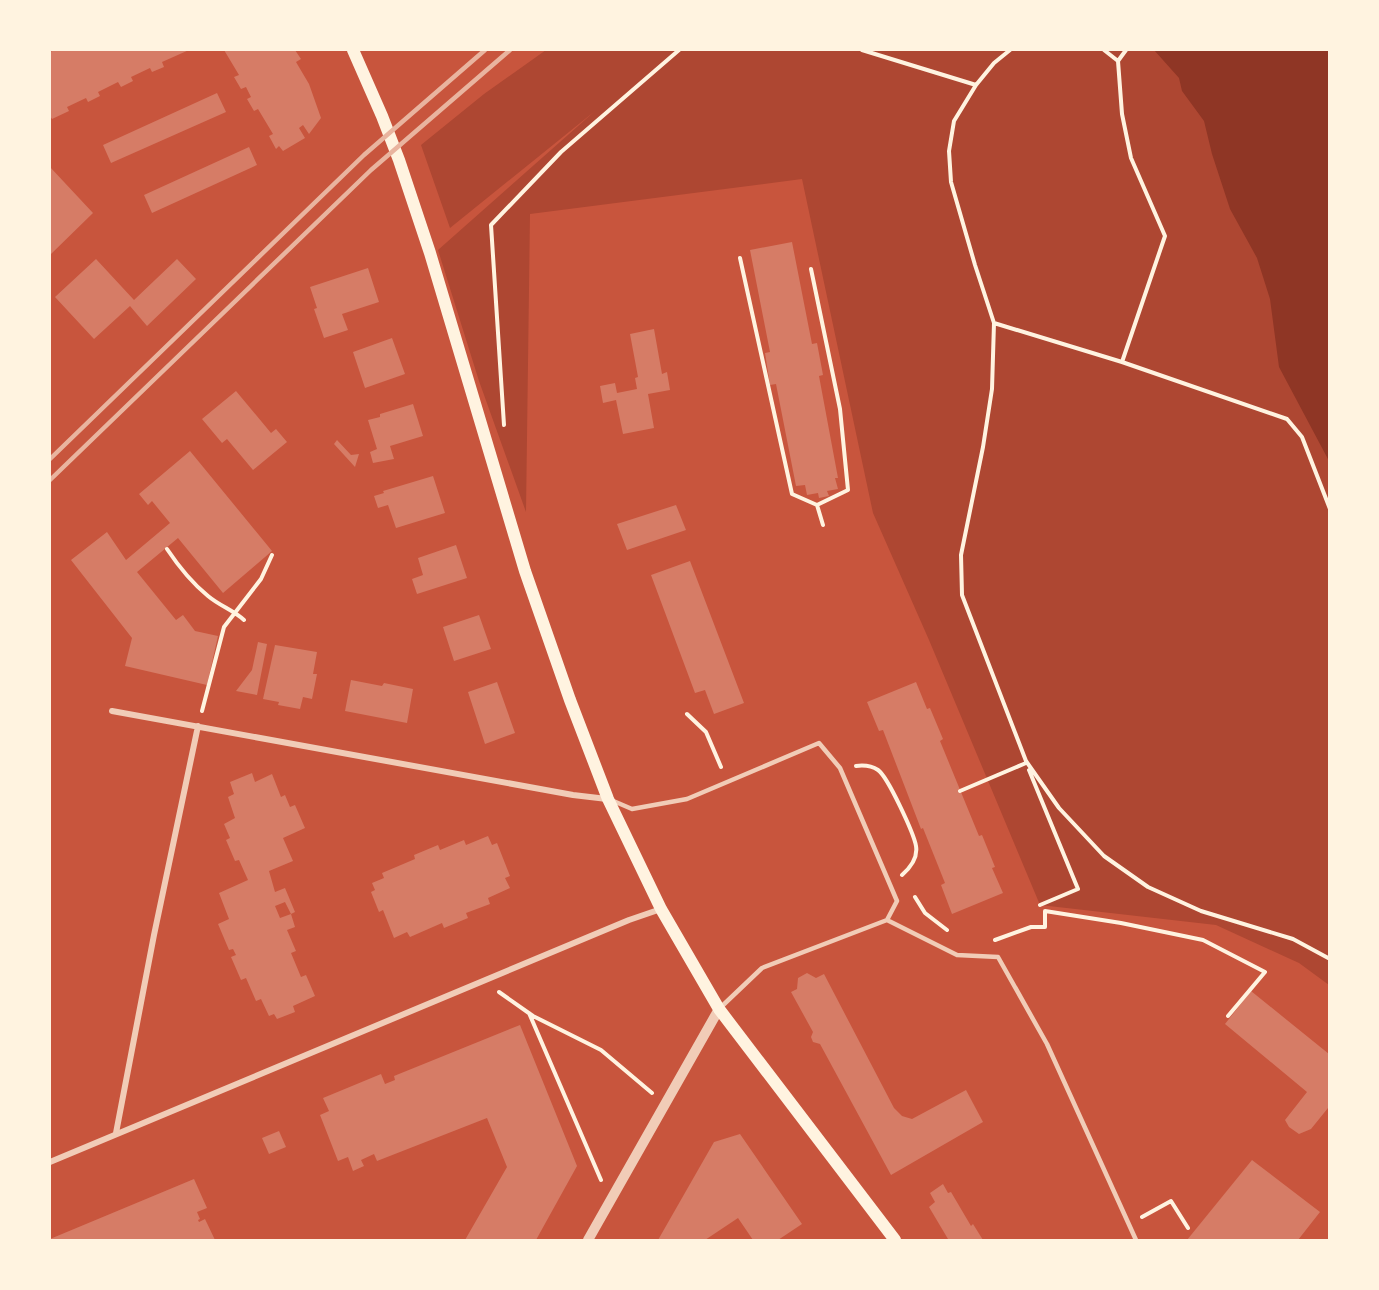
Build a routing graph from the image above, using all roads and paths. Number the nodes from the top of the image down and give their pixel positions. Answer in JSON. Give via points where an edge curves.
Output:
{"nodes":[{"id":1,"x":353,"y":50,"type":"edge"},
{"id":2,"x":679,"y":50,"type":"edge"},
{"id":3,"x":862,"y":50,"type":"edge"},
{"id":4,"x":1010,"y":50,"type":"edge"},
{"id":5,"x":1104,"y":50,"type":"edge"},
{"id":6,"x":1126,"y":50,"type":"edge"},
{"id":7,"x":1118,"y":61,"type":"junction"},
{"id":8,"x":976,"y":85,"type":"junction"},
{"id":9,"x":740,"y":258,"type":"dead end"},
{"id":10,"x":811,"y":269,"type":"dead end"},
{"id":11,"x":994,"y":323,"type":"junction"},
{"id":12,"x":1122,"y":362,"type":"junction"},
{"id":13,"x":504,"y":434,"type":"dead end"},
{"id":14,"x":817,"y":505,"type":"junction"},
{"id":15,"x":1329,"y":509,"type":"edge"},
{"id":16,"x":823,"y":525,"type":"dead end"},
{"id":17,"x":167,"y":549,"type":"dead end"},
{"id":18,"x":272,"y":555,"type":"dead end"},
{"id":19,"x":235,"y":612,"type":"junction"},
{"id":20,"x":244,"y":620,"type":"dead end"},
{"id":21,"x":112,"y":711,"type":"dead end"},
{"id":22,"x":687,"y":714,"type":"dead end"},
{"id":23,"x":198,"y":726,"type":"junction"},
{"id":24,"x":1026,"y":761,"type":"junction"},
{"id":25,"x":840,"y":768,"type":"junction"},
{"id":26,"x":727,"y":782,"type":"junction"},
{"id":27,"x":960,"y":791,"type":"dead end"},
{"id":28,"x":608,"y":800,"type":"junction"},
{"id":29,"x":890,"y":885,"type":"junction"},
{"id":30,"x":915,"y":897,"type":"dead end"},
{"id":31,"x":1040,"y":905,"type":"dead end"},
{"id":32,"x":661,"y":909,"type":"junction"},
{"id":33,"x":887,"y":920,"type":"junction"},
{"id":34,"x":949,"y":932,"type":"dead end"},
{"id":35,"x":992,"y":941,"type":"dead end"},
{"id":36,"x":1329,"y":959,"type":"edge"},
{"id":37,"x":483,"y":981,"type":"junction"},
{"id":38,"x":718,"y":1009,"type":"junction"},
{"id":39,"x":529,"y":1013,"type":"junction"},
{"id":40,"x":1228,"y":1016,"type":"dead end"},
{"id":41,"x":665,"y":1104,"type":"junction"},
{"id":42,"x":116,"y":1133,"type":"junction"},
{"id":43,"x":50,"y":1162,"type":"edge"},
{"id":44,"x":610,"y":1201,"type":"junction"},
{"id":45,"x":1127,"y":1224,"type":"junction"},
{"id":46,"x":1188,"y":1228,"type":"dead end"},
{"id":47,"x":588,"y":1240,"type":"edge"},
{"id":48,"x":895,"y":1240,"type":"edge"},
{"id":49,"x":1136,"y":1240,"type":"edge"}],
"edges":[{"from":1,"to":28,"type":"main road","via":[[399,160],[525,571]]},
{"from":2,"to":13,"type":"path","via":[[561,152],[491,225]]},
{"from":3,"to":8,"type":"path"},
{"from":4,"to":8,"type":"path"},
{"from":5,"to":7,"type":"path"},
{"from":6,"to":7,"type":"path"},
{"from":7,"to":12,"type":"path","via":[[1122,114],[1131,158],[1165,236]]},
{"from":8,"to":11,"type":"path","via":[[954,121],[949,151],[951,182]]},
{"from":9,"to":14,"type":"path","via":[[792,494]]},
{"from":10,"to":14,"type":"path","via":[[840,409],[848,490]]},
{"from":11,"to":12,"type":"path"},
{"from":11,"to":24,"type":"path","via":[[992,389],[961,555],[962,595]]},
{"from":12,"to":15,"type":"path","via":[[1287,419],[1302,437]]},
{"from":14,"to":16,"type":"path"},
{"from":17,"to":19,"type":"path","via":[[178,566],[210,597]]},
{"from":18,"to":19,"type":"path","via":[[261,579]]},
{"from":19,"to":20,"type":"path"},
{"from":19,"to":23,"type":"path","via":[[224,627]]},
{"from":21,"to":23,"type":"street"},
{"from":22,"to":26,"type":"path","via":[[706,732]]},
{"from":23,"to":28,"type":"street"},
{"from":23,"to":42,"type":"street"},
{"from":24,"to":27,"type":"path"},
{"from":24,"to":31,"type":"path","via":[[1078,889]]},
{"from":24,"to":36,"type":"path","via":[[1059,808],[1104,856],[1148,887],[1201,911],[1293,939]]},
{"from":25,"to":26,"type":"lane","via":[[819,743]]},
{"from":25,"to":29,"type":"lane"},
{"from":25,"to":29,"type":"path","via":[[872,767],[889,782],[916,847],[909,869]]},
{"from":26,"to":28,"type":"lane","via":[[687,799],[632,808]]},
{"from":28,"to":32,"type":"main road"},
{"from":29,"to":33,"type":"lane","via":[[897,901]]},
{"from":30,"to":34,"type":"path","via":[[925,913]]},
{"from":32,"to":37,"type":"street"},
{"from":32,"to":38,"type":"main road"},
{"from":33,"to":38,"type":"lane","via":[[762,968]]},
{"from":33,"to":45,"type":"lane","via":[[957,955],[998,957],[1047,1044]]},
{"from":35,"to":40,"type":"path","via":[[1031,927],[1046,927],[1045,911],[1203,940],[1265,972]]},
{"from":37,"to":39,"type":"path"},
{"from":37,"to":42,"type":"street"},
{"from":38,"to":41,"type":"street"},
{"from":38,"to":48,"type":"main road"},
{"from":39,"to":41,"type":"path","via":[[601,1050]]},
{"from":39,"to":44,"type":"path"},
{"from":41,"to":44,"type":"street"},
{"from":42,"to":43,"type":"street"},
{"from":44,"to":47,"type":"street"},
{"from":45,"to":46,"type":"path","via":[[1171,1201]]},
{"from":45,"to":49,"type":"lane"}]}
